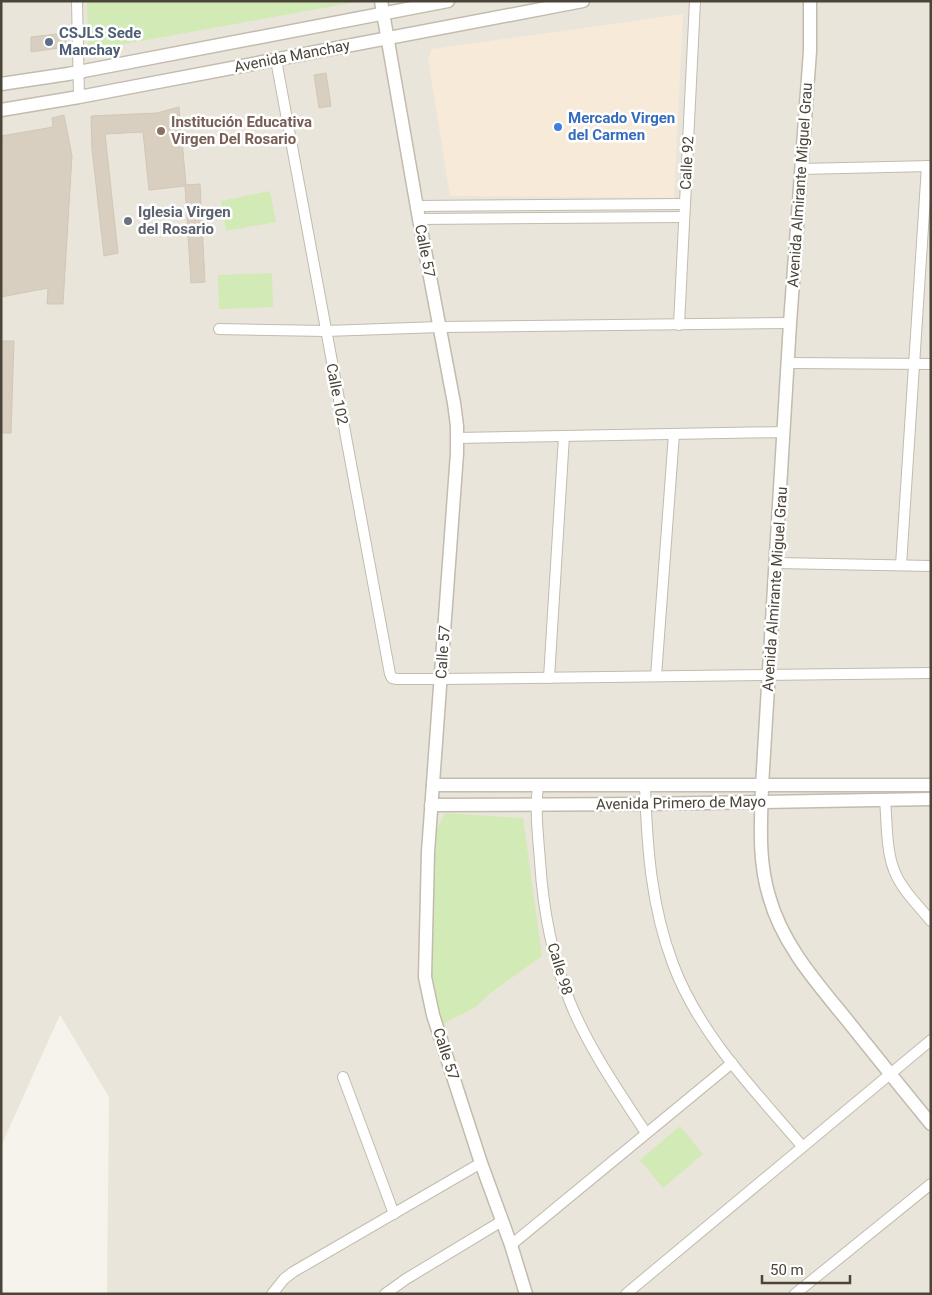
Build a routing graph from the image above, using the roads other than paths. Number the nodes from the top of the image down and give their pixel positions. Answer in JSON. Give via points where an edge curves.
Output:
{"nodes":[{"id":1,"x":77,"y":1,"type":"edge"},
{"id":2,"x":448,"y":1,"type":"edge"},
{"id":3,"x":583,"y":1,"type":"edge"},
{"id":4,"x":695,"y":1,"type":"edge"},
{"id":5,"x":810,"y":1,"type":"edge"},
{"id":6,"x":383,"y":8,"type":"edge"},
{"id":7,"x":388,"y":38,"type":"junction"},
{"id":8,"x":276,"y":60,"type":"junction"},
{"id":9,"x":78,"y":72,"type":"junction"},
{"id":10,"x":1,"y":84,"type":"edge"},
{"id":11,"x":79,"y":97,"type":"junction"},
{"id":12,"x":1,"y":110,"type":"edge"},
{"id":13,"x":929,"y":166,"type":"edge"},
{"id":14,"x":800,"y":169,"type":"junction"},
{"id":15,"x":685,"y":204,"type":"junction"},
{"id":16,"x":417,"y":206,"type":"junction"},
{"id":17,"x":684,"y":217,"type":"junction"},
{"id":18,"x":419,"y":219,"type":"junction"},
{"id":19,"x":790,"y":323,"type":"junction"},
{"id":20,"x":679,"y":324,"type":"junction"},
{"id":21,"x":440,"y":327,"type":"junction"},
{"id":22,"x":219,"y":329,"type":"dead end"},
{"id":23,"x":326,"y":331,"type":"junction"},
{"id":24,"x":788,"y":363,"type":"junction"},
{"id":25,"x":914,"y":364,"type":"junction"},
{"id":26,"x":931,"y":364,"type":"edge"},
{"id":27,"x":784,"y":432,"type":"junction"},
{"id":28,"x":674,"y":434,"type":"junction"},
{"id":29,"x":564,"y":436,"type":"junction"},
{"id":30,"x":457,"y":438,"type":"junction"},
{"id":31,"x":777,"y":563,"type":"junction"},
{"id":32,"x":901,"y":565,"type":"junction"},
{"id":33,"x":931,"y":566,"type":"edge"},
{"id":34,"x":931,"y":673,"type":"edge"},
{"id":35,"x":770,"y":674,"type":"junction"},
{"id":36,"x":656,"y":676,"type":"junction"},
{"id":37,"x":549,"y":678,"type":"junction"},
{"id":38,"x":442,"y":679,"type":"junction"},
{"id":39,"x":433,"y":784,"type":"junction"},
{"id":40,"x":538,"y":785,"type":"junction"},
{"id":41,"x":645,"y":785,"type":"junction"},
{"id":42,"x":931,"y":785,"type":"edge"},
{"id":43,"x":762,"y":786,"type":"junction"},
{"id":44,"x":931,"y":799,"type":"edge"},
{"id":45,"x":885,"y":800,"type":"junction"},
{"id":46,"x":762,"y":802,"type":"junction"},
{"id":47,"x":536,"y":804,"type":"junction"},
{"id":48,"x":646,"y":804,"type":"junction"},
{"id":49,"x":431,"y":805,"type":"junction"},
{"id":50,"x":931,"y":921,"type":"edge"},
{"id":51,"x":931,"y":1040,"type":"edge"},
{"id":52,"x":732,"y":1064,"type":"junction"},
{"id":53,"x":891,"y":1075,"type":"junction"},
{"id":54,"x":342,"y":1077,"type":"dead end"},
{"id":55,"x":931,"y":1124,"type":"edge"},
{"id":56,"x":646,"y":1133,"type":"junction"},
{"id":57,"x":802,"y":1146,"type":"junction"},
{"id":58,"x":481,"y":1163,"type":"junction"},
{"id":59,"x":931,"y":1184,"type":"edge"},
{"id":60,"x":394,"y":1214,"type":"junction"},
{"id":61,"x":502,"y":1221,"type":"junction"},
{"id":62,"x":511,"y":1245,"type":"junction"},
{"id":63,"x":272,"y":1294,"type":"edge"},
{"id":64,"x":384,"y":1294,"type":"edge"},
{"id":65,"x":526,"y":1294,"type":"edge"},
{"id":66,"x":626,"y":1294,"type":"edge"},
{"id":67,"x":795,"y":1294,"type":"edge"}],
"edges":[{"from":1,"to":9,"type":"street"},
{"from":2,"to":6,"type":"street","name":"Avenida Manchay"},
{"from":3,"to":7,"type":"street","name":"Avenida Manchay"},
{"from":4,"to":15,"type":"street","name":"Calle 92"},
{"from":5,"to":14,"type":"street","name":"Avenida Almirante Miguel Grau","via":[[810,51]]},
{"from":6,"to":7,"type":"street","name":"Calle 57"},
{"from":6,"to":9,"type":"street","name":"Avenida Manchay"},
{"from":7,"to":8,"type":"street","name":"Avenida Manchay"},
{"from":7,"to":16,"type":"street","name":"Calle 57"},
{"from":8,"to":11,"type":"street","name":"Avenida Manchay"},
{"from":8,"to":23,"type":"street","name":"Calle 102"},
{"from":9,"to":10,"type":"street","name":"Avenida Manchay"},
{"from":9,"to":11,"type":"street"},
{"from":11,"to":12,"type":"street","name":"Avenida Manchay"},
{"from":13,"to":14,"type":"street"},
{"from":13,"to":25,"type":"street"},
{"from":14,"to":19,"type":"street","name":"Avenida Almirante Miguel Grau"},
{"from":15,"to":16,"type":"street"},
{"from":15,"to":17,"type":"street","name":"Calle 92"},
{"from":16,"to":18,"type":"street","name":"Calle 57"},
{"from":17,"to":18,"type":"street"},
{"from":17,"to":20,"type":"street","name":"Calle 92"},
{"from":18,"to":21,"type":"street","name":"Calle 57"},
{"from":19,"to":20,"type":"street"},
{"from":19,"to":24,"type":"street","name":"Avenida Almirante Miguel Grau"},
{"from":20,"to":21,"type":"street"},
{"from":21,"to":23,"type":"street"},
{"from":21,"to":30,"type":"street","name":"Calle 57","via":[[454,398]]},
{"from":22,"to":23,"type":"street"},
{"from":23,"to":38,"type":"street","name":"Calle 102","via":[[390,674],[398,679]]},
{"from":24,"to":25,"type":"street"},
{"from":24,"to":27,"type":"street","name":"Avenida Almirante Miguel Grau"},
{"from":25,"to":26,"type":"street"},
{"from":25,"to":32,"type":"street"},
{"from":27,"to":28,"type":"street"},
{"from":27,"to":31,"type":"street","name":"Avenida Almirante Miguel Grau"},
{"from":28,"to":29,"type":"street"},
{"from":28,"to":36,"type":"street"},
{"from":29,"to":30,"type":"street"},
{"from":29,"to":37,"type":"street"},
{"from":30,"to":38,"type":"street","name":"Calle 57"},
{"from":31,"to":32,"type":"street"},
{"from":31,"to":35,"type":"street","name":"Avenida Almirante Miguel Grau"},
{"from":32,"to":33,"type":"street"},
{"from":34,"to":35,"type":"street","name":"Calle 102"},
{"from":35,"to":36,"type":"street","name":"Calle 102"},
{"from":35,"to":43,"type":"street","name":"Avenida Almirante Miguel Grau"},
{"from":36,"to":37,"type":"street","name":"Calle 102"},
{"from":37,"to":38,"type":"street","name":"Calle 102"},
{"from":38,"to":39,"type":"street","name":"Calle 57"},
{"from":39,"to":40,"type":"street","name":"Avenida Primero de Mayo"},
{"from":39,"to":49,"type":"street","name":"Calle 57"},
{"from":40,"to":41,"type":"street","name":"Avenida Primero de Mayo"},
{"from":40,"to":47,"type":"street","name":"Calle 98"},
{"from":41,"to":43,"type":"street","name":"Avenida Primero de Mayo"},
{"from":41,"to":48,"type":"street"},
{"from":42,"to":43,"type":"street","name":"Avenida Primero de Mayo"},
{"from":43,"to":46,"type":"street","name":"Avenida Almirante Miguel Grau"},
{"from":44,"to":45,"type":"street","name":"Avenida Primero de Mayo"},
{"from":45,"to":46,"type":"street","name":"Avenida Primero de Mayo"},
{"from":45,"to":50,"type":"street","via":[[894,870]]},
{"from":46,"to":48,"type":"street","name":"Avenida Primero de Mayo"},
{"from":46,"to":53,"type":"street","name":"Avenida Almirante Miguel Grau","via":[[764,879],[780,926],[801,962]]},
{"from":47,"to":48,"type":"street","name":"Avenida Primero de Mayo"},
{"from":47,"to":49,"type":"street","name":"Avenida Primero de Mayo"},
{"from":47,"to":56,"type":"street","name":"Calle 98","via":[[542,891],[551,942],[563,982],[586,1035]]},
{"from":48,"to":52,"type":"street","via":[[649,861],[656,907],[673,966],[696,1010]]},
{"from":49,"to":58,"type":"street","name":"Calle 57","via":[[425,978],[433,1015]]},
{"from":51,"to":53,"type":"street"},
{"from":52,"to":56,"type":"street"},
{"from":52,"to":57,"type":"street"},
{"from":53,"to":55,"type":"street","name":"Avenida Almirante Miguel Grau"},
{"from":53,"to":57,"type":"street"},
{"from":54,"to":60,"type":"street"},
{"from":56,"to":62,"type":"street"},
{"from":57,"to":66,"type":"street"},
{"from":58,"to":60,"type":"street"},
{"from":58,"to":61,"type":"street","name":"Calle 57"},
{"from":59,"to":67,"type":"street"},
{"from":60,"to":63,"type":"street","via":[[293,1272]]},
{"from":61,"to":62,"type":"street","name":"Calle 57"},
{"from":61,"to":64,"type":"street"},
{"from":62,"to":65,"type":"street","name":"Calle 57"}]}
